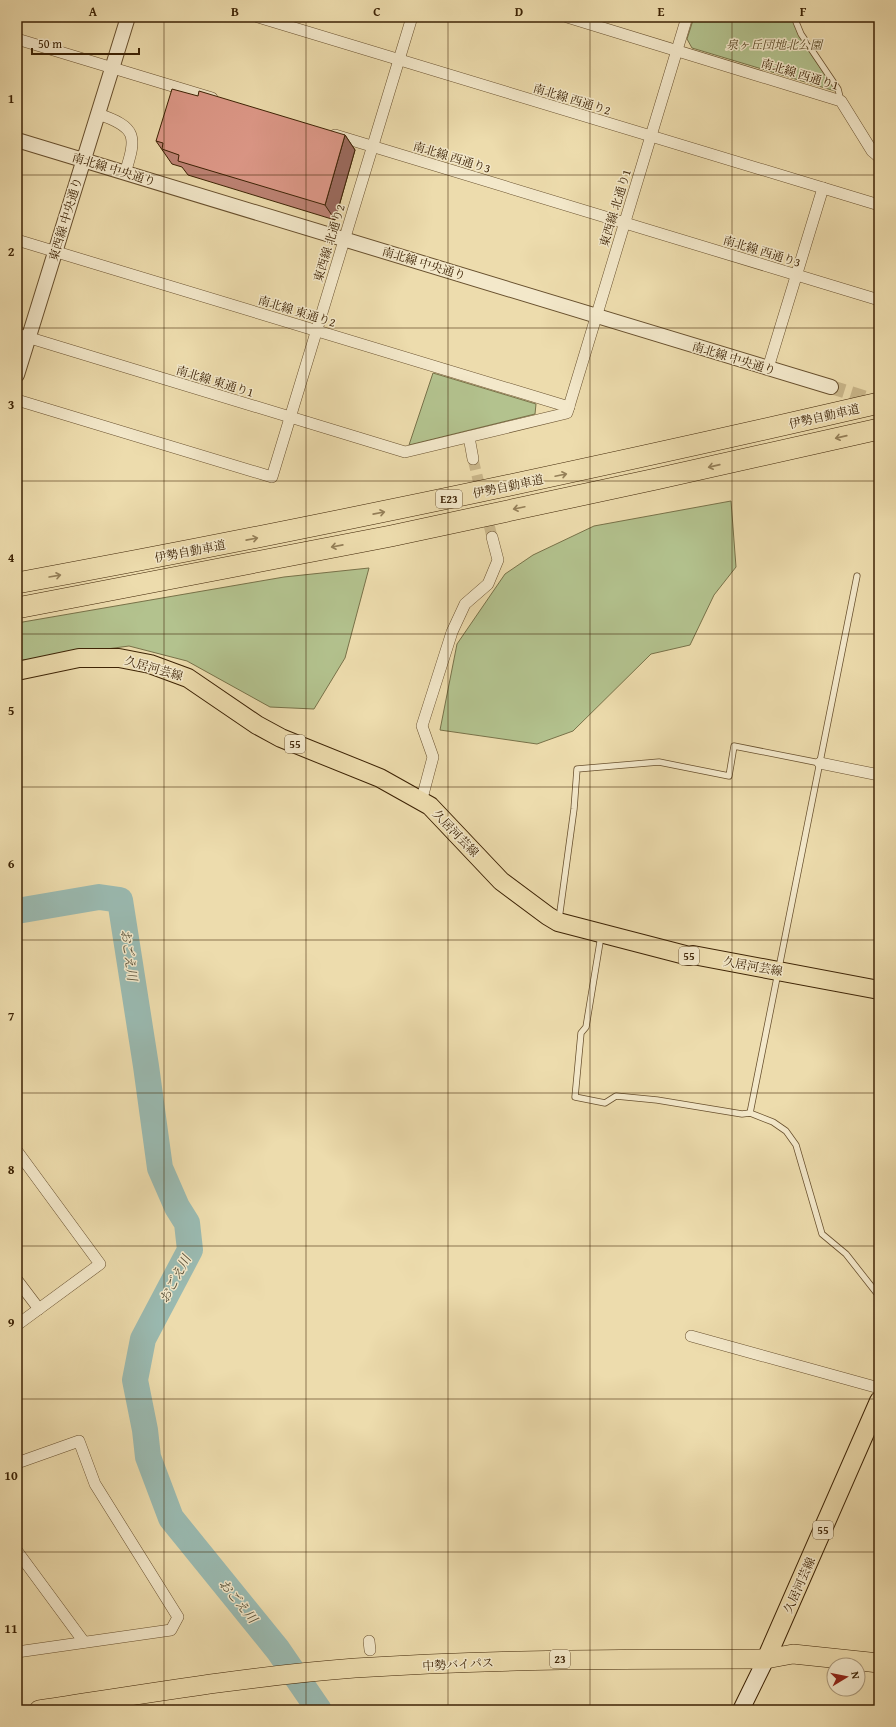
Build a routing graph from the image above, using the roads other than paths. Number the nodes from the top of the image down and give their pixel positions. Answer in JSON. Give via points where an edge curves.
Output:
{"nodes":[{"id":1,"x":128,"y":17,"type":"edge"},
{"id":2,"x":258,"y":17,"type":"edge"},
{"id":3,"x":412,"y":17,"type":"edge"},
{"id":4,"x":567,"y":17,"type":"edge"},
{"id":5,"x":687,"y":17,"type":"edge"},
{"id":6,"x":794,"y":17,"type":"edge"},
{"id":7,"x":594,"y":21,"type":"edge"},
{"id":8,"x":17,"y":39,"type":"edge"},
{"id":9,"x":677,"y":51,"type":"junction"},
{"id":10,"x":399,"y":60,"type":"junction"},
{"id":11,"x":112,"y":68,"type":"junction"},
{"id":12,"x":219,"y":100,"type":"edge"},
{"id":13,"x":841,"y":101,"type":"junction"},
{"id":14,"x":98,"y":114,"type":"junction"},
{"id":15,"x":326,"y":133,"type":"edge"},
{"id":16,"x":651,"y":136,"type":"junction"},
{"id":17,"x":17,"y":140,"type":"edge"},
{"id":18,"x":372,"y":146,"type":"junction"},
{"id":19,"x":879,"y":158,"type":"edge"},
{"id":20,"x":84,"y":160,"type":"junction"},
{"id":21,"x":125,"y":173,"type":"junction"},
{"id":22,"x":822,"y":188,"type":"junction"},
{"id":23,"x":879,"y":205,"type":"edge"},
{"id":24,"x":625,"y":223,"type":"junction"},
{"id":25,"x":344,"y":239,"type":"junction"},
{"id":26,"x":17,"y":240,"type":"edge"},
{"id":27,"x":55,"y":251,"type":"junction"},
{"id":28,"x":796,"y":275,"type":"junction"},
{"id":29,"x":879,"y":300,"type":"edge"},
{"id":30,"x":597,"y":316,"type":"junction"},
{"id":31,"x":316,"y":331,"type":"junction"},
{"id":32,"x":23,"y":336,"type":"edge"},
{"id":33,"x":768,"y":368,"type":"junction"},
{"id":34,"x":17,"y":375,"type":"edge"},
{"id":35,"x":831,"y":387,"type":"tunnel mouth"},
{"id":36,"x":17,"y":400,"type":"edge"},
{"id":37,"x":879,"y":403,"type":"edge"},
{"id":38,"x":569,"y":407,"type":"junction"},
{"id":39,"x":290,"y":417,"type":"junction"},
{"id":40,"x":879,"y":429,"type":"edge"},
{"id":41,"x":469,"y":437,"type":"junction"},
{"id":42,"x":473,"y":459,"type":"tunnel mouth"},
{"id":43,"x":492,"y":537,"type":"tunnel mouth"},
{"id":44,"x":857,"y":576,"type":"dead end"},
{"id":45,"x":17,"y":583,"type":"edge"},
{"id":46,"x":17,"y":608,"type":"edge"},
{"id":47,"x":17,"y":672,"type":"edge"},
{"id":48,"x":820,"y":764,"type":"junction"},
{"id":49,"x":879,"y":775,"type":"edge"},
{"id":50,"x":421,"y":802,"type":"junction"},
{"id":51,"x":558,"y":922,"type":"junction"},
{"id":52,"x":602,"y":933,"type":"junction"},
{"id":53,"x":778,"y":971,"type":"junction"},
{"id":54,"x":879,"y":990,"type":"edge"},
{"id":55,"x":750,"y":1113,"type":"junction"},
{"id":56,"x":17,"y":1151,"type":"edge"},
{"id":57,"x":17,"y":1280,"type":"edge"},
{"id":58,"x":879,"y":1296,"type":"edge"},
{"id":59,"x":39,"y":1309,"type":"junction"},
{"id":60,"x":17,"y":1325,"type":"edge"},
{"id":61,"x":691,"y":1336,"type":"dead end"},
{"id":62,"x":879,"y":1388,"type":"edge"},
{"id":63,"x":879,"y":1402,"type":"edge"},
{"id":64,"x":17,"y":1463,"type":"edge"},
{"id":65,"x":17,"y":1551,"type":"edge"},
{"id":66,"x":84,"y":1642,"type":"junction"},
{"id":67,"x":17,"y":1652,"type":"edge"},
{"id":68,"x":766,"y":1659,"type":"junction"},
{"id":69,"x":879,"y":1663,"type":"edge"},
{"id":70,"x":39,"y":1710,"type":"edge"},
{"id":71,"x":741,"y":1710,"type":"edge"}],
"edges":[{"from":1,"to":11,"type":"street","name":"東西線 中央通り"},
{"from":2,"to":10,"type":"street","name":"南北線 西通り2"},
{"from":3,"to":10,"type":"street","name":"東西線 北通り2"},
{"from":4,"to":7,"type":"street","name":"南北線 西通り1"},
{"from":5,"to":9,"type":"street","name":"東西線 北通り1"},
{"from":6,"to":13,"type":"lane","via":[[801,34],[838,89]]},
{"from":7,"to":9,"type":"street","name":"南北線 西通り1"},
{"from":8,"to":11,"type":"street"},
{"from":9,"to":13,"type":"street","name":"南北線 西通り1"},
{"from":9,"to":16,"type":"street","name":"東西線 北通り1"},
{"from":10,"to":16,"type":"street","name":"南北線 西通り2"},
{"from":10,"to":18,"type":"street","name":"東西線 北通り2"},
{"from":11,"to":12,"type":"street"},
{"from":11,"to":14,"type":"street","name":"東西線 中央通り"},
{"from":13,"to":19,"type":"street"},
{"from":14,"to":20,"type":"street","name":"東西線 中央通り"},
{"from":14,"to":21,"type":"street","via":[[118,122],[131,132],[132,147]]},
{"from":15,"to":18,"type":"street","name":"南北線 西通り3"},
{"from":16,"to":22,"type":"street","name":"南北線 西通り2"},
{"from":16,"to":24,"type":"street","name":"東西線 北通り1"},
{"from":17,"to":20,"type":"street","name":"南北線 中央通り"},
{"from":18,"to":24,"type":"street","name":"南北線 西通り3"},
{"from":18,"to":25,"type":"street","name":"東西線 北通り2"},
{"from":20,"to":21,"type":"street","name":"南北線 中央通り"},
{"from":20,"to":27,"type":"street","name":"東西線 中央通り"},
{"from":21,"to":25,"type":"street","name":"南北線 中央通り"},
{"from":22,"to":23,"type":"street","name":"南北線 西通り2"},
{"from":22,"to":28,"type":"street"},
{"from":24,"to":28,"type":"street","name":"南北線 西通り3"},
{"from":24,"to":30,"type":"street","name":"東西線 北通り1"},
{"from":25,"to":30,"type":"street","name":"南北線 中央通り"},
{"from":25,"to":31,"type":"street","name":"東西線 北通り2"},
{"from":26,"to":27,"type":"street","name":"南北線 東通り2"},
{"from":27,"to":31,"type":"street","name":"南北線 東通り2"},
{"from":27,"to":32,"type":"street","name":"東西線 中央通り"},
{"from":28,"to":29,"type":"street","name":"南北線 西通り3"},
{"from":28,"to":33,"type":"street"},
{"from":30,"to":33,"type":"street","name":"南北線 中央通り"},
{"from":30,"to":38,"type":"street","name":"東西線 北通り1"},
{"from":31,"to":38,"type":"street","name":"南北線 東通り2"},
{"from":31,"to":39,"type":"street","name":"東西線 北通り2"},
{"from":32,"to":34,"type":"street","name":"東西線 中央通り"},
{"from":32,"to":39,"type":"street","name":"南北線 東通り1"},
{"from":33,"to":35,"type":"street","name":"南北線 中央通り"},
{"from":36,"to":39,"type":"street","name":"東西線 北通り2","via":[[272,477]]},
{"from":45,"to":37,"type":"highway","name":"伊勢自動車道","number":"E23","one_way":true,"via":[[394,510]]},
{"from":38,"to":41,"type":"street","via":[[567,413]]},
{"from":39,"to":41,"type":"street","name":"南北線 東通り1","via":[[405,452]]},
{"from":40,"to":46,"type":"highway","name":"伊勢自動車道","number":"E23","one_way":true,"via":[[391,536]]},
{"from":41,"to":42,"type":"street"},
{"from":43,"to":50,"type":"street","via":[[498,560],[488,584],[466,604],[452,632],[422,726],[433,757]]},
{"from":44,"to":48,"type":"lane"},
{"from":47,"to":50,"type":"main road","name":"久居河芸線","number":"55","via":[[79,658],[118,658],[167,670],[188,678],[281,738],[380,778]]},
{"from":48,"to":49,"type":"street"},
{"from":48,"to":51,"type":"lane","via":[[734,746],[729,776],[659,762],[577,770]]},
{"from":48,"to":53,"type":"lane"},
{"from":50,"to":51,"type":"main road","name":"久居河芸線","number":"55","via":[[430,806],[500,881]]},
{"from":51,"to":52,"type":"main road","name":"久居河芸線","number":"55"},
{"from":52,"to":53,"type":"main road","name":"久居河芸線","number":"55","via":[[689,956]]},
{"from":52,"to":55,"type":"lane","via":[[586,1027],[581,1033],[575,1097],[605,1103],[616,1096]]},
{"from":53,"to":54,"type":"main road","name":"久居河芸線","number":"55"},
{"from":53,"to":55,"type":"lane"},
{"from":55,"to":58,"type":"lane","via":[[773,1122],[786,1132],[796,1145],[822,1234],[846,1254]]},
{"from":56,"to":59,"type":"street","via":[[100,1264]]},
{"from":57,"to":59,"type":"street"},
{"from":59,"to":60,"type":"street"},
{"from":61,"to":62,"type":"street"},
{"from":63,"to":68,"type":"main road","name":"久居河芸線","number":"55"},
{"from":64,"to":66,"type":"street","via":[[79,1441],[94,1484],[178,1617],[171,1630]]},
{"from":65,"to":66,"type":"street"},
{"from":66,"to":67,"type":"street"},
{"from":68,"to":69,"type":"highway","name":"中勢バイパス","number":"23","via":[[792,1654]]},
{"from":68,"to":70,"type":"highway","name":"中勢バイパス","number":"23","via":[[559,1659],[354,1668],[232,1682]]},
{"from":68,"to":71,"type":"main road"}]}
